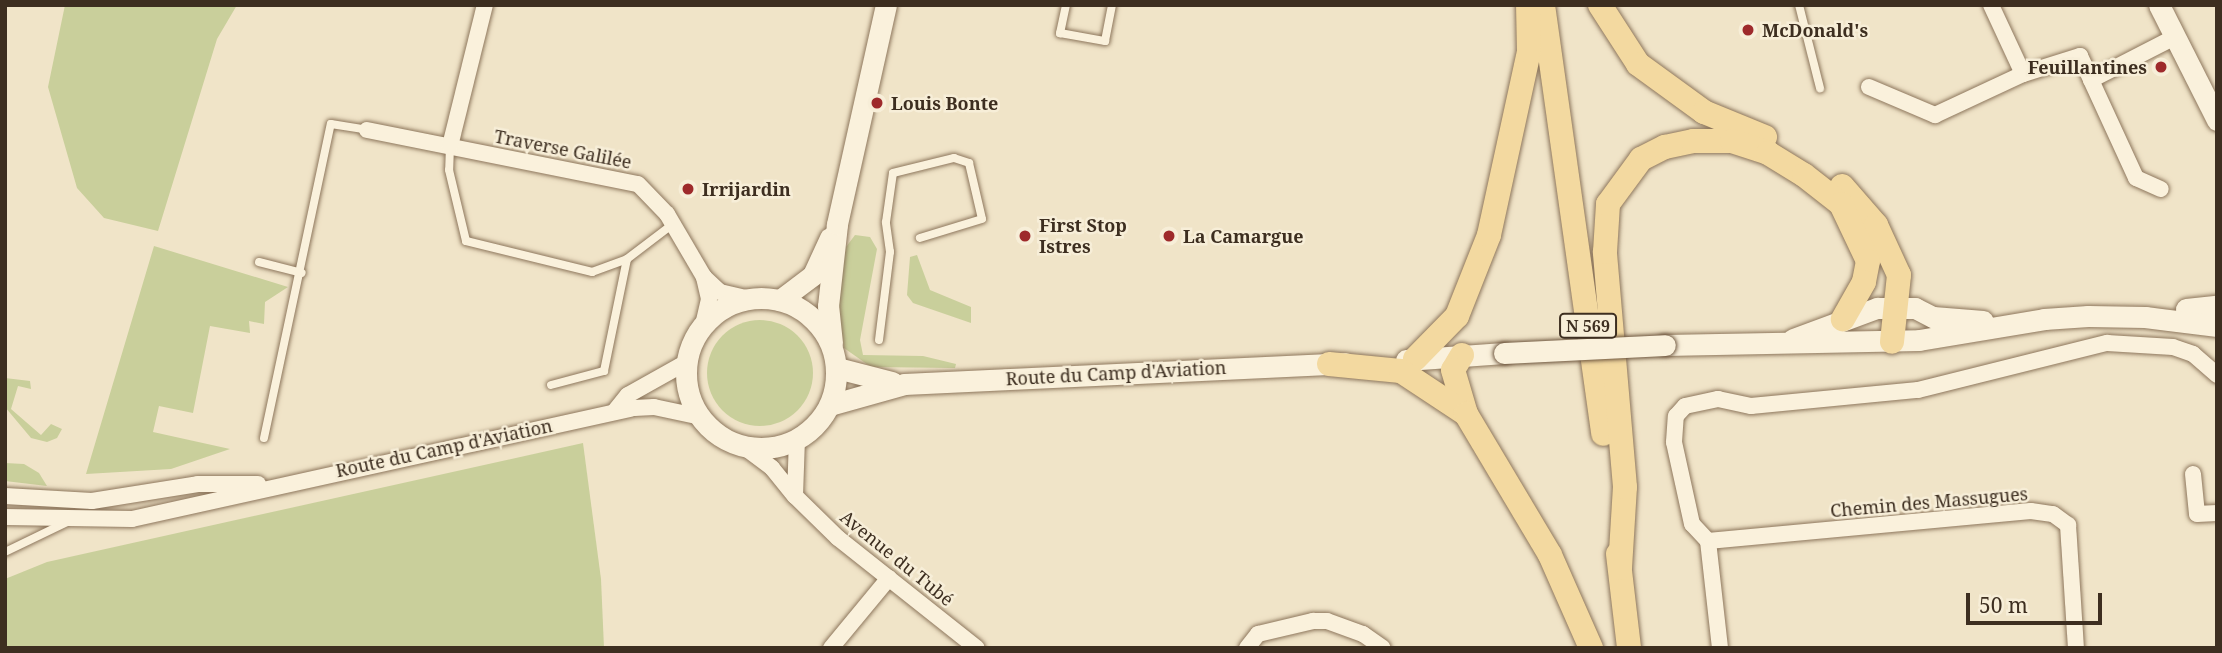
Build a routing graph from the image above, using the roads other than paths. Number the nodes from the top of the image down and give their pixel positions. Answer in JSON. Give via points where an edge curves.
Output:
{"nodes":[{"id":1,"x":485,"y":5,"type":"edge"},
{"id":2,"x":886,"y":5,"type":"edge"},
{"id":3,"x":1066,"y":5,"type":"edge"},
{"id":4,"x":1112,"y":5,"type":"edge"},
{"id":5,"x":1528,"y":5,"type":"edge"},
{"id":6,"x":1543,"y":5,"type":"edge"},
{"id":7,"x":1600,"y":5,"type":"edge"},
{"id":8,"x":1800,"y":5,"type":"edge"},
{"id":9,"x":1991,"y":5,"type":"edge"},
{"id":10,"x":2159,"y":5,"type":"edge"},
{"id":11,"x":2175,"y":37,"type":"junction"},
{"id":12,"x":2023,"y":74,"type":"junction"},
{"id":13,"x":2091,"y":80,"type":"junction"},
{"id":14,"x":1869,"y":87,"type":"dead end"},
{"id":15,"x":1820,"y":88,"type":"dead end"},
{"id":16,"x":2217,"y":120,"type":"edge"},
{"id":17,"x":367,"y":130,"type":"joint"},
{"id":18,"x":450,"y":146,"type":"junction"},
{"id":19,"x":2161,"y":189,"type":"dead end"},
{"id":20,"x":837,"y":224,"type":"junction"},
{"id":21,"x":673,"y":225,"type":"junction"},
{"id":22,"x":920,"y":238,"type":"dead end"},
{"id":23,"x":627,"y":260,"type":"junction"},
{"id":24,"x":260,"y":262,"type":"dead end"},
{"id":25,"x":302,"y":273,"type":"junction"},
{"id":26,"x":704,"y":277,"type":"junction"},
{"id":27,"x":1864,"y":282,"type":"junction"},
{"id":28,"x":751,"y":299,"type":"junction"},
{"id":29,"x":780,"y":300,"type":"junction"},
{"id":30,"x":2217,"y":306,"type":"edge"},
{"id":31,"x":1888,"y":307,"type":"junction"},
{"id":32,"x":2186,"y":309,"type":"junction"},
{"id":33,"x":2217,"y":314,"type":"edge"},
{"id":34,"x":1843,"y":319,"type":"junction"},
{"id":35,"x":703,"y":325,"type":"junction"},
{"id":36,"x":2217,"y":326,"type":"edge"},
{"id":37,"x":879,"y":340,"type":"dead end"},
{"id":38,"x":1787,"y":342,"type":"junction"},
{"id":39,"x":1892,"y":342,"type":"junction"},
{"id":40,"x":1462,"y":355,"type":"junction"},
{"id":41,"x":835,"y":359,"type":"junction"},
{"id":42,"x":1415,"y":359,"type":"junction"},
{"id":43,"x":687,"y":362,"type":"junction"},
{"id":44,"x":1329,"y":364,"type":"junction"},
{"id":45,"x":2217,"y":375,"type":"edge"},
{"id":46,"x":904,"y":384,"type":"junction"},
{"id":47,"x":551,"y":385,"type":"dead end"},
{"id":48,"x":830,"y":405,"type":"junction"},
{"id":49,"x":614,"y":412,"type":"junction"},
{"id":50,"x":1466,"y":414,"type":"junction"},
{"id":51,"x":701,"y":417,"type":"junction"},
{"id":52,"x":264,"y":438,"type":"dead end"},
{"id":53,"x":797,"y":439,"type":"junction"},
{"id":54,"x":743,"y":446,"type":"junction"},
{"id":55,"x":2193,"y":474,"type":"dead end"},
{"id":56,"x":275,"y":484,"type":"junction"},
{"id":57,"x":5,"y":496,"type":"edge"},
{"id":58,"x":795,"y":496,"type":"junction"},
{"id":59,"x":2217,"y":513,"type":"edge"},
{"id":60,"x":5,"y":517,"type":"edge"},
{"id":61,"x":74,"y":519,"type":"junction"},
{"id":62,"x":1708,"y":541,"type":"junction"},
{"id":63,"x":5,"y":552,"type":"edge"},
{"id":64,"x":1620,"y":568,"type":"junction"},
{"id":65,"x":889,"y":578,"type":"junction"},
{"id":66,"x":831,"y":648,"type":"edge"},
{"id":67,"x":977,"y":648,"type":"edge"},
{"id":68,"x":1248,"y":648,"type":"edge"},
{"id":69,"x":1383,"y":648,"type":"edge"},
{"id":70,"x":1591,"y":648,"type":"edge"},
{"id":71,"x":1629,"y":648,"type":"edge"},
{"id":72,"x":1720,"y":648,"type":"edge"},
{"id":73,"x":2076,"y":648,"type":"edge"}],
"edges":[{"from":1,"to":18,"type":"street"},
{"from":2,"to":20,"type":"street"},
{"from":3,"to":4,"type":"lane","via":[[1060,33],[1105,41]]},
{"from":5,"to":42,"type":"main road","via":[[1529,51],[1489,235],[1457,316]]},
{"from":6,"to":64,"type":"main road","number":"N 569"},
{"from":7,"to":31,"type":"main road","via":[[1638,64],[1703,112],[1786,145],[1840,183],[1876,225],[1899,275]]},
{"from":8,"to":15,"type":"lane"},
{"from":9,"to":12,"type":"street"},
{"from":10,"to":11,"type":"street"},
{"from":11,"to":13,"type":"street"},
{"from":11,"to":16,"type":"street"},
{"from":12,"to":13,"type":"street","via":[[2080,56]]},
{"from":12,"to":14,"type":"street","via":[[1935,115]]},
{"from":13,"to":19,"type":"street","via":[[2136,178]]},
{"from":17,"to":18,"type":"street","name":"Traverse Galilée"},
{"from":17,"to":25,"type":"lane","via":[[331,124]]},
{"from":18,"to":21,"type":"street","name":"Traverse Galilée","via":[[638,184]]},
{"from":18,"to":23,"type":"lane","via":[[449,170],[466,241],[592,272]]},
{"from":20,"to":29,"type":"street","via":[[813,275]]},
{"from":20,"to":41,"type":"street","via":[[828,306]]},
{"from":21,"to":23,"type":"lane"},
{"from":21,"to":26,"type":"street","name":"Traverse Galilée"},
{"from":22,"to":37,"type":"lane","via":[[982,219],[969,163],[954,158],[893,173],[886,222],[890,252]]},
{"from":23,"to":47,"type":"lane","via":[[604,371]]},
{"from":24,"to":25,"type":"lane"},
{"from":25,"to":52,"type":"lane"},
{"from":26,"to":28,"type":"street","name":"Traverse Galilée","via":[[720,292]]},
{"from":26,"to":35,"type":"street","name":"Traverse Galilée","via":[[709,299]]},
{"from":27,"to":31,"type":"street"},
{"from":27,"to":34,"type":"main road"},
{"from":27,"to":64,"type":"main road","number":"N 569","via":[[1868,261],[1841,204],[1768,153],[1732,141],[1693,141],[1641,159],[1608,204],[1605,252],[1625,487]]},
{"from":28,"to":29,"type":"street"},
{"from":28,"to":35,"type":"street","via":[[717,313]]},
{"from":29,"to":41,"type":"street","via":[[803,310],[822,328]]},
{"from":30,"to":32,"type":"street"},
{"from":31,"to":32,"type":"street","via":[[1976,323],[2082,305]]},
{"from":31,"to":34,"type":"street"},
{"from":31,"to":39,"type":"main road"},
{"from":32,"to":33,"type":"street"},
{"from":34,"to":38,"type":"street"},
{"from":35,"to":43,"type":"street"},
{"from":36,"to":39,"type":"street","name":"Route du Camp d'Aviation","via":[[2145,317],[2077,317]]},
{"from":38,"to":39,"type":"street","name":"Route du Camp d'Aviation"},
{"from":38,"to":40,"type":"street","name":"Route du Camp d'Aviation","bridge":true},
{"from":40,"to":42,"type":"street","name":"Route du Camp d'Aviation"},
{"from":40,"to":50,"type":"main road","via":[[1453,370]]},
{"from":41,"to":46,"type":"street","name":"Route du Camp d'Aviation","via":[[867,379]]},
{"from":41,"to":48,"type":"street"},
{"from":42,"to":44,"type":"street","name":"Route du Camp d'Aviation"},
{"from":43,"to":49,"type":"street","via":[[628,395]]},
{"from":43,"to":51,"type":"street","via":[[689,391]]},
{"from":44,"to":46,"type":"street","name":"Route du Camp d'Aviation"},
{"from":44,"to":50,"type":"main road","via":[[1401,372]]},
{"from":45,"to":62,"type":"street","via":[[2193,354],[2174,347],[2107,343],[1918,390],[1751,406],[1718,399],[1697,401],[1685,406],[1673,427],[1682,494],[1692,524]]},
{"from":46,"to":48,"type":"street","name":"Route du Camp d'Aviation"},
{"from":48,"to":53,"type":"street"},
{"from":49,"to":51,"type":"street","name":"Route du Camp d'Aviation","via":[[654,407]]},
{"from":49,"to":56,"type":"street","name":"Route du Camp d'Aviation"},
{"from":50,"to":70,"type":"main road","via":[[1550,555]]},
{"from":51,"to":54,"type":"street","via":[[719,435]]},
{"from":53,"to":54,"type":"street","via":[[780,446]]},
{"from":53,"to":58,"type":"street"},
{"from":54,"to":58,"type":"street","name":"Avenue du Tubé","via":[[772,468]]},
{"from":55,"to":59,"type":"street","via":[[2197,514]]},
{"from":56,"to":57,"type":"street","name":"Route du Camp d'Aviation","via":[[198,484],[92,501]]},
{"from":56,"to":61,"type":"street","name":"Route du Camp d'Aviation","via":[[211,505],[132,519]]},
{"from":58,"to":65,"type":"street","name":"Avenue du Tubé"},
{"from":60,"to":61,"type":"street","name":"Route du Camp d'Aviation"},
{"from":61,"to":63,"type":"lane"},
{"from":62,"to":72,"type":"street"},
{"from":62,"to":73,"type":"street","name":"Chemin des Massugues","via":[[2031,511],[2053,514],[2068,525]]},
{"from":64,"to":71,"type":"main road","number":"N 569"},
{"from":65,"to":66,"type":"street"},
{"from":65,"to":67,"type":"street","name":"Avenue du Tubé"},
{"from":68,"to":69,"type":"street","via":[[1258,634],[1313,621],[1327,621],[1363,634]]}]}
